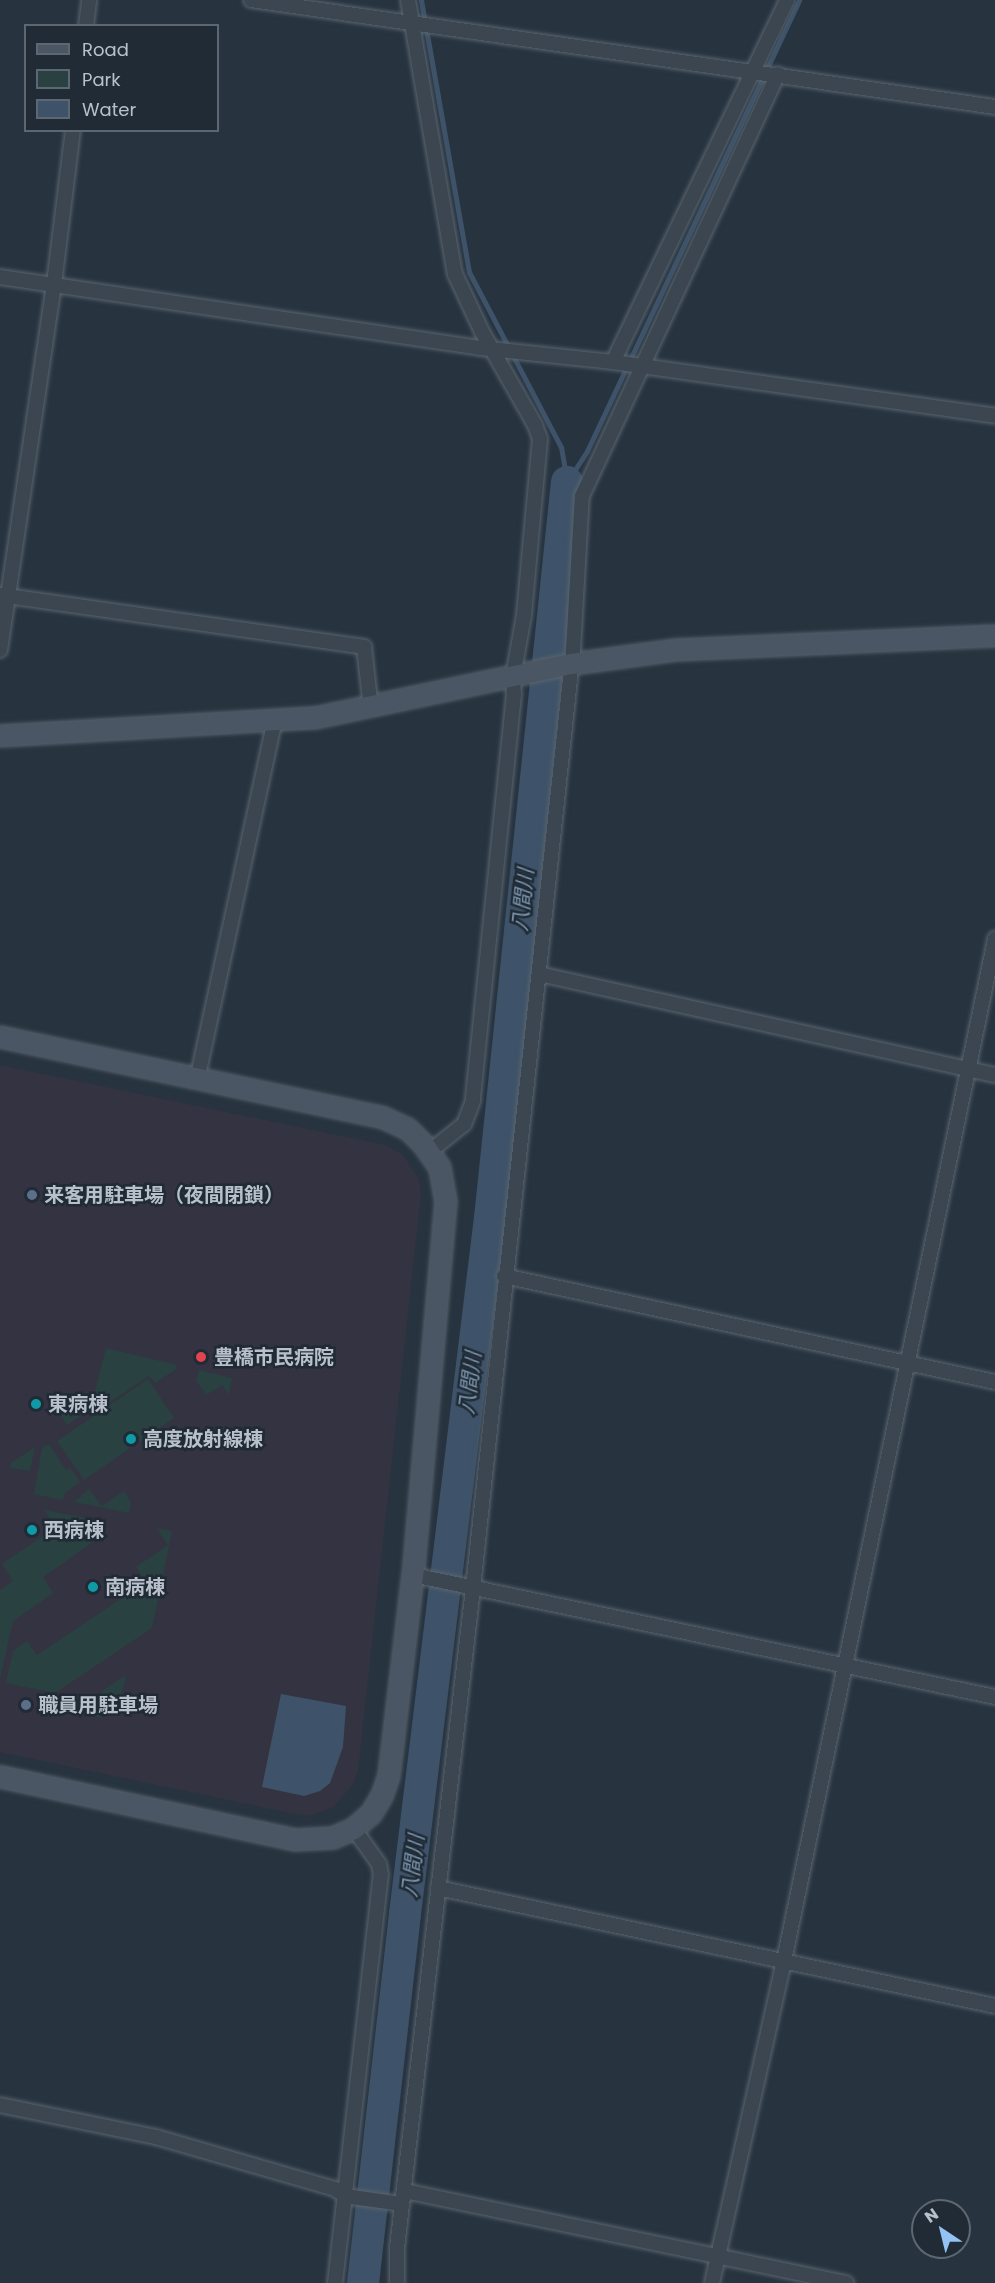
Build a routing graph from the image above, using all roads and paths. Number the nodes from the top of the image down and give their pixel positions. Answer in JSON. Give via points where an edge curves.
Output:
{"nodes":[{"id":1,"x":89,"y":0,"type":"edge"},
{"id":2,"x":251,"y":0,"type":"edge"},
{"id":3,"x":408,"y":0,"type":"edge"},
{"id":4,"x":787,"y":0,"type":"edge"},
{"id":5,"x":412,"y":23,"type":"junction"},
{"id":6,"x":86,"y":24,"type":"edge"},
{"id":7,"x":753,"y":72,"type":"junction"},
{"id":8,"x":778,"y":74,"type":"junction"},
{"id":9,"x":995,"y":106,"type":"edge"},
{"id":10,"x":73,"y":132,"type":"edge"},
{"id":11,"x":0,"y":277,"type":"edge"},
{"id":12,"x":54,"y":284,"type":"junction"},
{"id":13,"x":491,"y":349,"type":"junction"},
{"id":14,"x":613,"y":362,"type":"junction"},
{"id":15,"x":642,"y":366,"type":"junction"},
{"id":16,"x":995,"y":416,"type":"edge"},
{"id":17,"x":3,"y":596,"type":"edge"},
{"id":18,"x":995,"y":636,"type":"edge"},
{"id":19,"x":0,"y":650,"type":"edge"},
{"id":20,"x":572,"y":664,"type":"junction"},
{"id":21,"x":517,"y":676,"type":"junction"},
{"id":22,"x":371,"y":708,"type":"junction"},
{"id":23,"x":275,"y":720,"type":"junction"},
{"id":24,"x":0,"y":736,"type":"edge"},
{"id":25,"x":995,"y":939,"type":"edge"},
{"id":26,"x":539,"y":974,"type":"junction"},
{"id":27,"x":0,"y":1037,"type":"edge"},
{"id":28,"x":967,"y":1069,"type":"junction"},
{"id":29,"x":995,"y":1075,"type":"edge"},
{"id":30,"x":197,"y":1080,"type":"junction"},
{"id":31,"x":429,"y":1152,"type":"junction"},
{"id":32,"x":504,"y":1276,"type":"junction"},
{"id":33,"x":906,"y":1363,"type":"junction"},
{"id":34,"x":995,"y":1382,"type":"edge"},
{"id":35,"x":418,"y":1576,"type":"junction"},
{"id":36,"x":469,"y":1587,"type":"junction"},
{"id":37,"x":846,"y":1666,"type":"junction"},
{"id":38,"x":995,"y":1697,"type":"edge"},
{"id":39,"x":0,"y":1777,"type":"edge"},
{"id":40,"x":354,"y":1829,"type":"junction"},
{"id":41,"x":438,"y":1888,"type":"junction"},
{"id":42,"x":784,"y":1961,"type":"junction"},
{"id":43,"x":995,"y":2006,"type":"edge"},
{"id":44,"x":0,"y":2104,"type":"edge"},
{"id":45,"x":345,"y":2196,"type":"junction"},
{"id":46,"x":404,"y":2198,"type":"junction"},
{"id":47,"x":718,"y":2256,"type":"junction"},
{"id":48,"x":335,"y":2283,"type":"edge"},
{"id":49,"x":397,"y":2283,"type":"edge"},
{"id":50,"x":712,"y":2283,"type":"edge"},
{"id":51,"x":847,"y":2283,"type":"edge"}],
"edges":[{"from":1,"to":6,"type":"street"},
{"from":2,"to":5,"type":"street"},
{"from":3,"to":5,"type":"street"},
{"from":4,"to":7,"type":"street"},
{"from":5,"to":7,"type":"street"},
{"from":5,"to":13,"type":"street","via":[[453,266]]},
{"from":7,"to":8,"type":"street"},
{"from":7,"to":14,"type":"street"},
{"from":8,"to":9,"type":"street"},
{"from":8,"to":15,"type":"street"},
{"from":10,"to":12,"type":"street"},
{"from":11,"to":12,"type":"street"},
{"from":12,"to":13,"type":"street"},
{"from":12,"to":17,"type":"street"},
{"from":13,"to":14,"type":"street"},
{"from":13,"to":21,"type":"street","via":[[540,439]]},
{"from":14,"to":15,"type":"street"},
{"from":15,"to":16,"type":"street"},
{"from":15,"to":20,"type":"street","via":[[582,496]]},
{"from":17,"to":19,"type":"street"},
{"from":17,"to":22,"type":"street","via":[[364,647]]},
{"from":18,"to":20,"type":"street","via":[[675,650]]},
{"from":20,"to":21,"type":"street"},
{"from":20,"to":26,"type":"street"},
{"from":21,"to":22,"type":"street"},
{"from":21,"to":31,"type":"street","via":[[473,1101],[464,1124]]},
{"from":22,"to":23,"type":"street"},
{"from":23,"to":24,"type":"street"},
{"from":23,"to":30,"type":"street"},
{"from":25,"to":28,"type":"street"},
{"from":26,"to":28,"type":"street"},
{"from":26,"to":32,"type":"street"},
{"from":27,"to":30,"type":"street"},
{"from":28,"to":29,"type":"street"},
{"from":28,"to":33,"type":"street"},
{"from":30,"to":31,"type":"street","via":[[384,1118],[408,1129]]},
{"from":31,"to":35,"type":"street","via":[[440,1168],[446,1201]]},
{"from":32,"to":33,"type":"street"},
{"from":32,"to":36,"type":"street"},
{"from":33,"to":34,"type":"street"},
{"from":33,"to":37,"type":"street"},
{"from":35,"to":36,"type":"street"},
{"from":35,"to":40,"type":"street","via":[[389,1776],[371,1814]]},
{"from":36,"to":37,"type":"street"},
{"from":36,"to":41,"type":"street"},
{"from":37,"to":38,"type":"street"},
{"from":37,"to":42,"type":"street"},
{"from":39,"to":40,"type":"street","via":[[295,1839],[333,1839]]},
{"from":40,"to":45,"type":"street","via":[[379,1864],[381,1875]]},
{"from":41,"to":42,"type":"street"},
{"from":41,"to":46,"type":"street"},
{"from":42,"to":43,"type":"street"},
{"from":42,"to":47,"type":"street"},
{"from":44,"to":45,"type":"street","via":[[156,2137],[335,2189]]},
{"from":45,"to":46,"type":"street"},
{"from":45,"to":48,"type":"street"},
{"from":46,"to":47,"type":"street"},
{"from":46,"to":49,"type":"street"},
{"from":47,"to":50,"type":"street"},
{"from":47,"to":51,"type":"street"}]}
